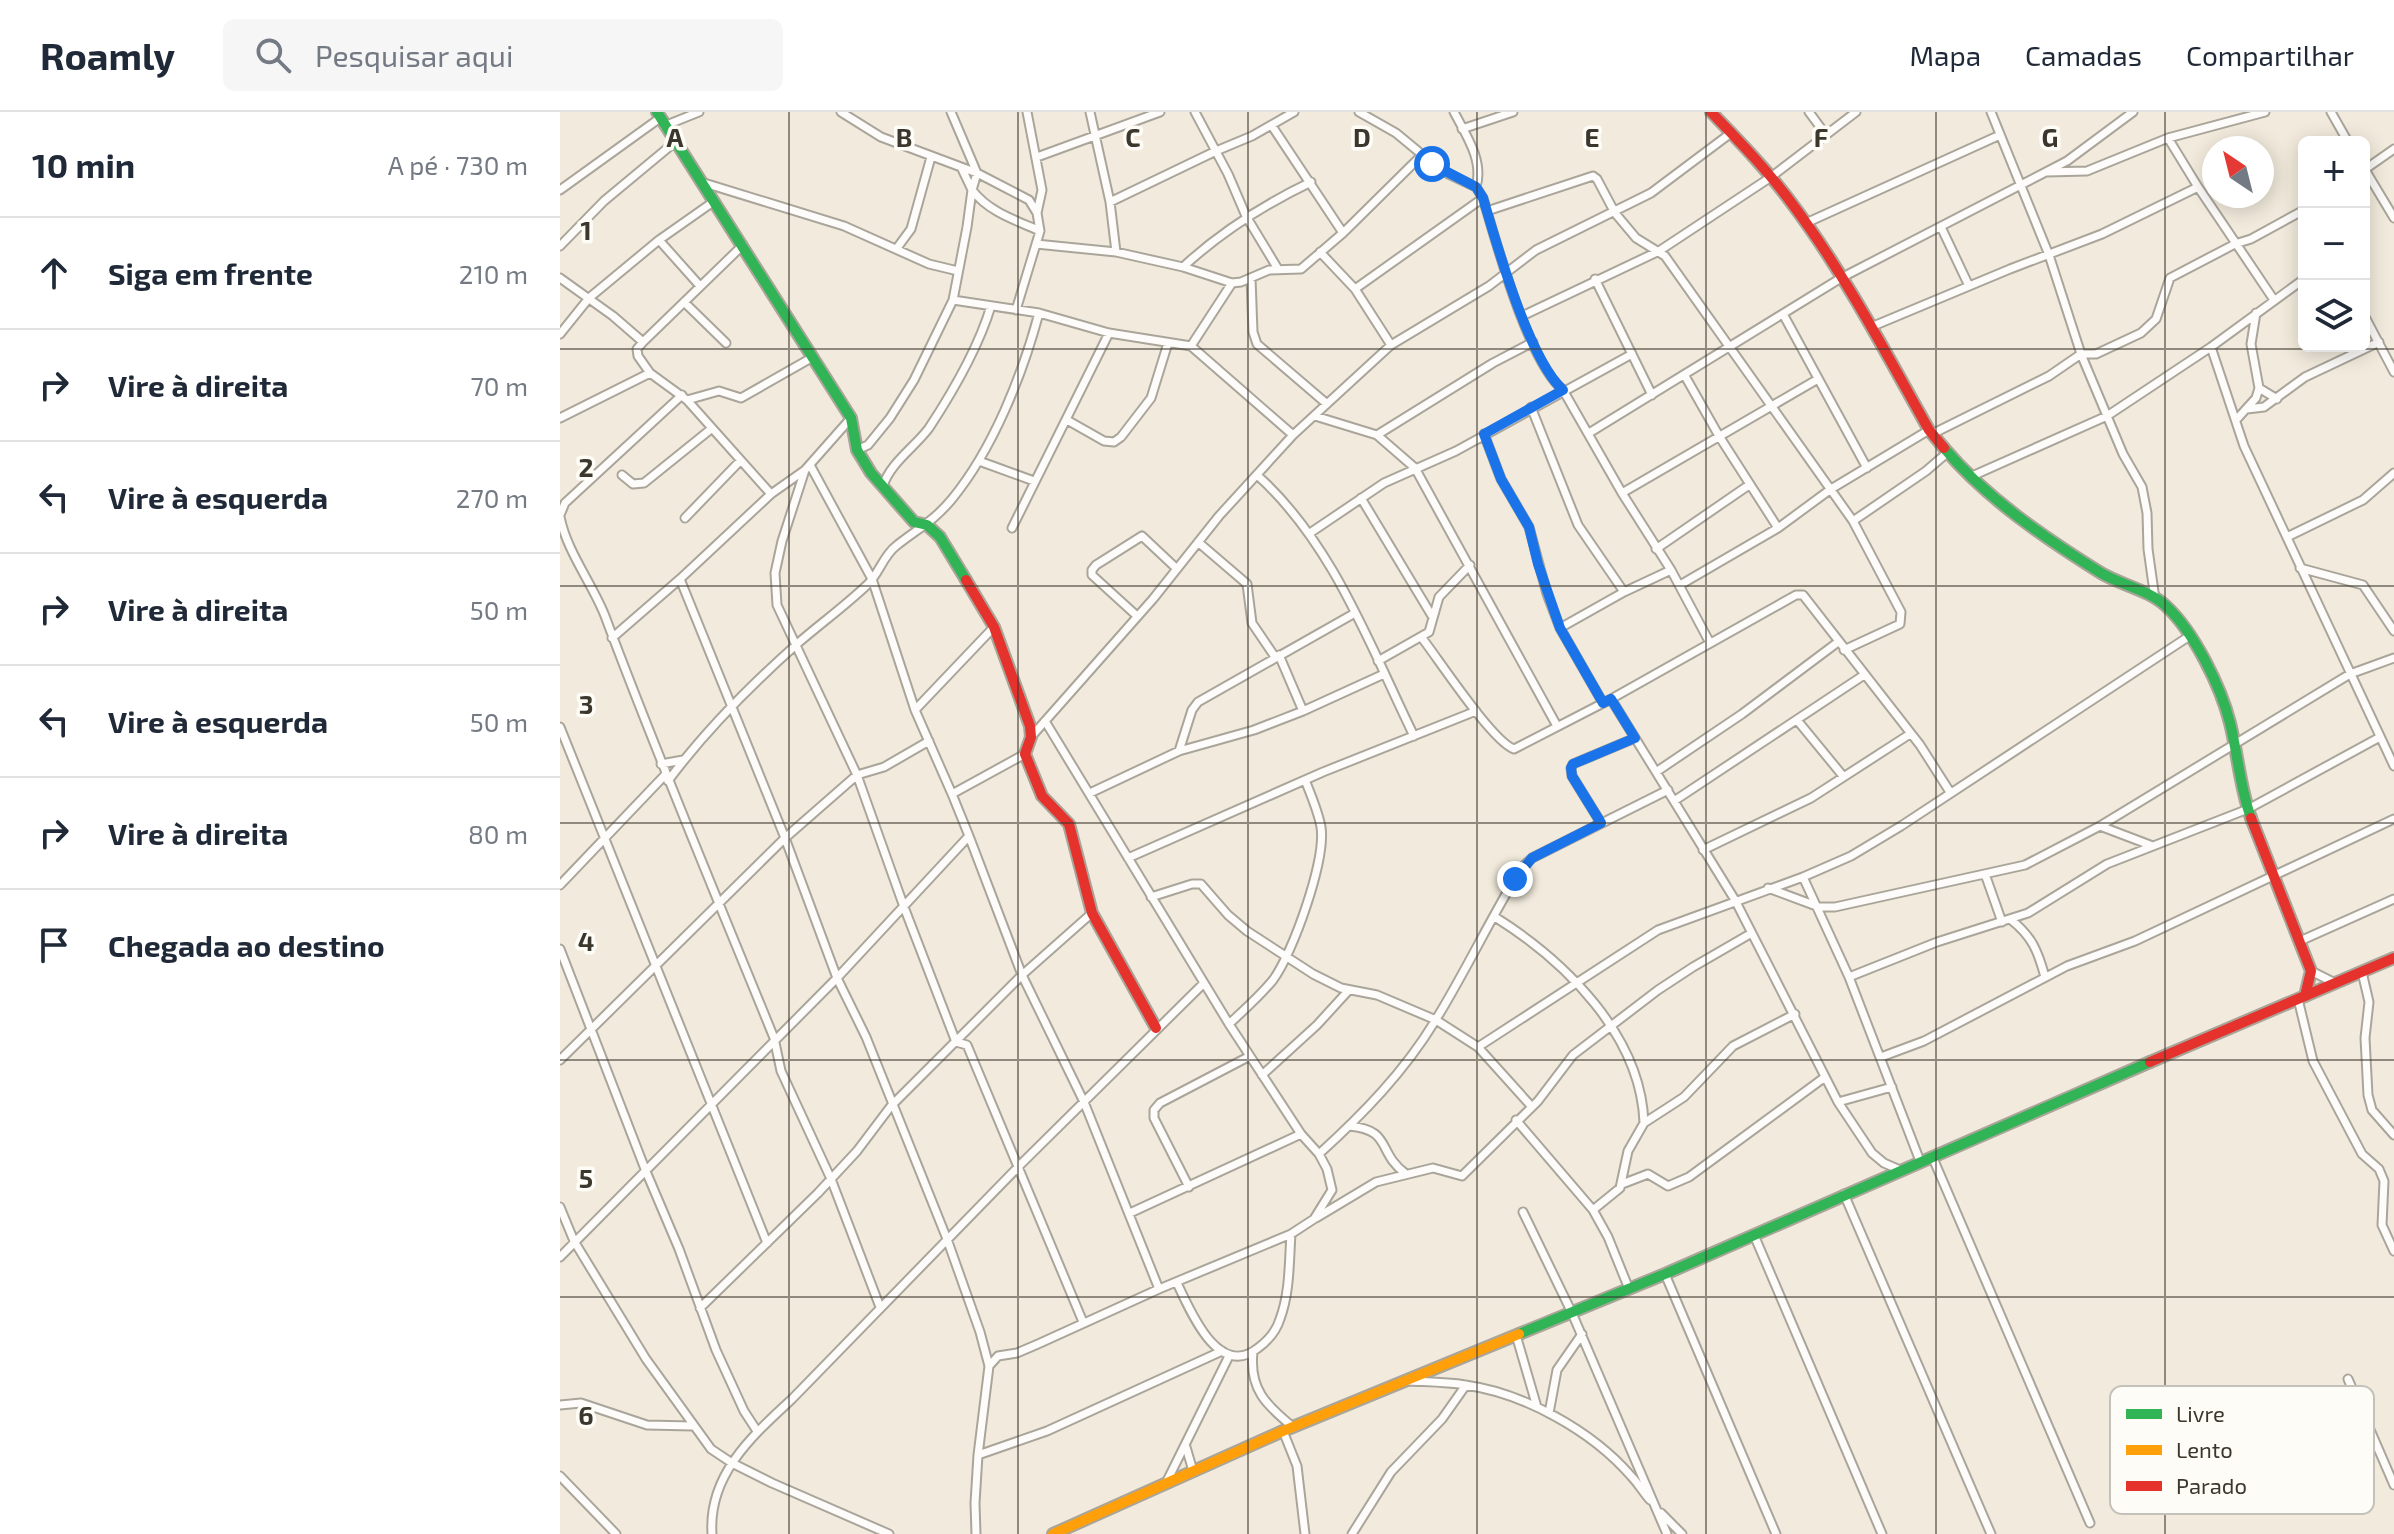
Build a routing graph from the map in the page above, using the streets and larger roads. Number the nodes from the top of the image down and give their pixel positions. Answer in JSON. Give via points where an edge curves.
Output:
{"nodes":[{"id":1,"x":699,"y":112,"type":"edge"},
{"id":2,"x":841,"y":112,"type":"edge"},
{"id":3,"x":951,"y":112,"type":"edge"},
{"id":4,"x":1027,"y":112,"type":"edge"},
{"id":5,"x":1090,"y":112,"type":"edge"},
{"id":6,"x":1160,"y":112,"type":"edge"},
{"id":7,"x":1195,"y":112,"type":"edge"},
{"id":8,"x":1276,"y":112,"type":"edge"},
{"id":9,"x":1294,"y":112,"type":"edge"},
{"id":10,"x":1359,"y":112,"type":"edge"},
{"id":11,"x":1454,"y":112,"type":"edge"},
{"id":12,"x":1513,"y":112,"type":"edge"},
{"id":13,"x":1711,"y":112,"type":"edge"},
{"id":14,"x":1809,"y":112,"type":"edge"},
{"id":15,"x":1856,"y":112,"type":"edge"},
{"id":16,"x":1991,"y":112,"type":"edge"},
{"id":17,"x":2133,"y":112,"type":"edge"},
{"id":18,"x":2265,"y":112,"type":"edge"},
{"id":19,"x":2331,"y":112,"type":"edge"},
{"id":20,"x":660,"y":118,"type":"edge"},
{"id":21,"x":1282,"y":121,"type":"junction"},
{"id":22,"x":1272,"y":126,"type":"junction"},
{"id":23,"x":1462,"y":129,"type":"junction"},
{"id":24,"x":1731,"y":133,"type":"junction"},
{"id":25,"x":1096,"y":134,"type":"junction"},
{"id":26,"x":1826,"y":135,"type":"junction"},
{"id":27,"x":2000,"y":135,"type":"junction"},
{"id":28,"x":2345,"y":136,"type":"edge"},
{"id":29,"x":2168,"y":138,"type":"junction"},
{"id":30,"x":675,"y":142,"type":"junction"},
{"id":31,"x":2394,"y":149,"type":"edge"},
{"id":32,"x":1216,"y":151,"type":"junction"},
{"id":33,"x":1423,"y":154,"type":"junction"},
{"id":34,"x":931,"y":157,"type":"junction"},
{"id":35,"x":1037,"y":157,"type":"junction"},
{"id":36,"x":2370,"y":165,"type":"edge"},
{"id":37,"x":962,"y":169,"type":"junction"},
{"id":38,"x":2046,"y":172,"type":"junction"},
{"id":39,"x":977,"y":173,"type":"junction"},
{"id":40,"x":1771,"y":177,"type":"junction"},
{"id":41,"x":2370,"y":179,"type":"edge"},
{"id":42,"x":701,"y":182,"type":"junction"},
{"id":43,"x":1311,"y":182,"type":"junction"},
{"id":44,"x":2021,"y":186,"type":"junction"},
{"id":45,"x":1476,"y":187,"type":"junction"},
{"id":46,"x":2198,"y":187,"type":"junction"},
{"id":47,"x":560,"y":190,"type":"edge"},
{"id":48,"x":972,"y":190,"type":"junction"},
{"id":49,"x":1483,"y":198,"type":"junction"},
{"id":50,"x":713,"y":202,"type":"junction"},
{"id":51,"x":1110,"y":202,"type":"junction"},
{"id":52,"x":1487,"y":211,"type":"junction"},
{"id":53,"x":1037,"y":213,"type":"junction"},
{"id":54,"x":1615,"y":213,"type":"junction"},
{"id":55,"x":2298,"y":213,"type":"edge"},
{"id":56,"x":1246,"y":216,"type":"junction"},
{"id":57,"x":2394,"y":218,"type":"edge"},
{"id":58,"x":1806,"y":223,"type":"junction"},
{"id":59,"x":1941,"y":227,"type":"junction"},
{"id":60,"x":1040,"y":231,"type":"junction"},
{"id":61,"x":1343,"y":233,"type":"junction"},
{"id":62,"x":659,"y":240,"type":"junction"},
{"id":63,"x":1036,"y":244,"type":"junction"},
{"id":64,"x":2235,"y":244,"type":"junction"},
{"id":65,"x":743,"y":245,"type":"junction"},
{"id":66,"x":560,"y":246,"type":"edge"},
{"id":67,"x":897,"y":248,"type":"junction"},
{"id":68,"x":1659,"y":251,"type":"junction"},
{"id":69,"x":1116,"y":252,"type":"junction"},
{"id":70,"x":1320,"y":252,"type":"junction"},
{"id":71,"x":2049,"y":255,"type":"junction"},
{"id":72,"x":1183,"y":267,"type":"junction"},
{"id":73,"x":1278,"y":269,"type":"junction"},
{"id":74,"x":958,"y":271,"type":"junction"},
{"id":75,"x":1506,"y":273,"type":"junction"},
{"id":76,"x":560,"y":278,"type":"edge"},
{"id":77,"x":1251,"y":278,"type":"junction"},
{"id":78,"x":1841,"y":278,"type":"junction"},
{"id":79,"x":1595,"y":279,"type":"junction"},
{"id":80,"x":2303,"y":280,"type":"edge"},
{"id":81,"x":1232,"y":283,"type":"junction"},
{"id":82,"x":700,"y":286,"type":"junction"},
{"id":83,"x":1969,"y":286,"type":"junction"},
{"id":84,"x":1355,"y":289,"type":"junction"},
{"id":85,"x":589,"y":298,"type":"junction"},
{"id":86,"x":953,"y":300,"type":"junction"},
{"id":87,"x":2274,"y":300,"type":"junction"},
{"id":88,"x":684,"y":302,"type":"junction"},
{"id":89,"x":991,"y":306,"type":"junction"},
{"id":90,"x":1016,"y":310,"type":"junction"},
{"id":91,"x":1039,"y":313,"type":"junction"},
{"id":92,"x":2256,"y":313,"type":"junction"},
{"id":93,"x":1783,"y":314,"type":"junction"},
{"id":94,"x":1522,"y":316,"type":"junction"},
{"id":95,"x":2370,"y":326,"type":"edge"},
{"id":96,"x":1871,"y":327,"type":"junction"},
{"id":97,"x":1109,"y":333,"type":"junction"},
{"id":98,"x":560,"y":334,"type":"edge"},
{"id":99,"x":643,"y":342,"type":"junction"},
{"id":100,"x":1533,"y":342,"type":"junction"},
{"id":101,"x":2379,"y":342,"type":"junction"},
{"id":102,"x":726,"y":343,"type":"dead end"},
{"id":103,"x":1168,"y":343,"type":"junction"},
{"id":104,"x":1391,"y":345,"type":"junction"},
{"id":105,"x":1191,"y":346,"type":"junction"},
{"id":106,"x":1730,"y":346,"type":"junction"},
{"id":107,"x":2211,"y":347,"type":"junction"},
{"id":108,"x":1632,"y":354,"type":"junction"},
{"id":109,"x":2081,"y":354,"type":"junction"},
{"id":110,"x":813,"y":357,"type":"junction"},
{"id":111,"x":2394,"y":372,"type":"edge"},
{"id":112,"x":650,"y":373,"type":"junction"},
{"id":113,"x":1685,"y":376,"type":"junction"},
{"id":114,"x":1818,"y":379,"type":"junction"},
{"id":115,"x":2259,"y":388,"type":"junction"},
{"id":116,"x":1563,"y":390,"type":"junction"},
{"id":117,"x":1652,"y":395,"type":"junction"},
{"id":118,"x":684,"y":398,"type":"junction"},
{"id":119,"x":2277,"y":399,"type":"junction"},
{"id":120,"x":1327,"y":404,"type":"junction"},
{"id":121,"x":1531,"y":407,"type":"junction"},
{"id":122,"x":1771,"y":407,"type":"junction"},
{"id":123,"x":2247,"y":409,"type":"junction"},
{"id":124,"x":1315,"y":416,"type":"junction"},
{"id":125,"x":2107,"y":416,"type":"junction"},
{"id":126,"x":560,"y":418,"type":"edge"},
{"id":127,"x":851,"y":418,"type":"junction"},
{"id":128,"x":1067,"y":420,"type":"junction"},
{"id":129,"x":2236,"y":420,"type":"junction"},
{"id":130,"x":711,"y":429,"type":"junction"},
{"id":131,"x":1930,"y":432,"type":"junction"},
{"id":132,"x":1589,"y":433,"type":"junction"},
{"id":133,"x":1484,"y":434,"type":"junction"},
{"id":134,"x":1293,"y":435,"type":"junction"},
{"id":135,"x":1377,"y":435,"type":"junction"},
{"id":136,"x":1719,"y":436,"type":"junction"},
{"id":137,"x":857,"y":450,"type":"junction"},
{"id":138,"x":1947,"y":453,"type":"junction"},
{"id":139,"x":740,"y":461,"type":"junction"},
{"id":140,"x":979,"y":461,"type":"junction"},
{"id":141,"x":807,"y":467,"type":"junction"},
{"id":142,"x":1415,"y":468,"type":"junction"},
{"id":143,"x":1867,"y":468,"type":"junction"},
{"id":144,"x":2394,"y":473,"type":"edge"},
{"id":145,"x":622,"y":475,"type":"dead end"},
{"id":146,"x":1257,"y":475,"type":"junction"},
{"id":147,"x":1970,"y":477,"type":"junction"},
{"id":148,"x":1034,"y":481,"type":"junction"},
{"id":149,"x":1749,"y":485,"type":"junction"},
{"id":150,"x":883,"y":486,"type":"junction"},
{"id":151,"x":1831,"y":489,"type":"junction"},
{"id":152,"x":1622,"y":493,"type":"junction"},
{"id":153,"x":771,"y":494,"type":"junction"},
{"id":154,"x":1361,"y":498,"type":"junction"},
{"id":155,"x":560,"y":516,"type":"edge"},
{"id":156,"x":685,"y":518,"type":"dead end"},
{"id":157,"x":1853,"y":521,"type":"junction"},
{"id":158,"x":927,"y":525,"type":"junction"},
{"id":159,"x":1012,"y":528,"type":"dead end"},
{"id":160,"x":1778,"y":528,"type":"junction"},
{"id":161,"x":1310,"y":533,"type":"junction"},
{"id":162,"x":2287,"y":537,"type":"junction"},
{"id":163,"x":1198,"y":542,"type":"junction"},
{"id":164,"x":1656,"y":549,"type":"junction"},
{"id":165,"x":1470,"y":565,"type":"junction"},
{"id":166,"x":1176,"y":568,"type":"junction"},
{"id":167,"x":2300,"y":568,"type":"junction"},
{"id":168,"x":1671,"y":570,"type":"junction"},
{"id":169,"x":680,"y":579,"type":"junction"},
{"id":170,"x":872,"y":579,"type":"junction"},
{"id":171,"x":1680,"y":585,"type":"junction"},
{"id":172,"x":1624,"y":592,"type":"junction"},
{"id":173,"x":2155,"y":599,"type":"junction"},
{"id":174,"x":1355,"y":613,"type":"junction"},
{"id":175,"x":1137,"y":616,"type":"junction"},
{"id":176,"x":1432,"y":616,"type":"junction"},
{"id":177,"x":994,"y":627,"type":"junction"},
{"id":178,"x":1560,"y":628,"type":"junction"},
{"id":179,"x":2394,"y":631,"type":"edge"},
{"id":180,"x":2188,"y":637,"type":"junction"},
{"id":181,"x":612,"y":638,"type":"junction"},
{"id":182,"x":1422,"y":638,"type":"junction"},
{"id":183,"x":1838,"y":642,"type":"junction"},
{"id":184,"x":1710,"y":643,"type":"junction"},
{"id":185,"x":795,"y":646,"type":"junction"},
{"id":186,"x":1844,"y":650,"type":"junction"},
{"id":187,"x":1277,"y":656,"type":"junction"},
{"id":188,"x":2394,"y":658,"type":"edge"},
{"id":189,"x":1378,"y":661,"type":"junction"},
{"id":190,"x":1384,"y":674,"type":"junction"},
{"id":191,"x":2350,"y":674,"type":"junction"},
{"id":192,"x":1864,"y":675,"type":"junction"},
{"id":193,"x":1607,"y":701,"type":"junction"},
{"id":194,"x":733,"y":707,"type":"junction"},
{"id":195,"x":915,"y":710,"type":"junction"},
{"id":196,"x":1303,"y":711,"type":"junction"},
{"id":197,"x":1476,"y":711,"type":"junction"},
{"id":198,"x":1797,"y":720,"type":"junction"},
{"id":199,"x":1045,"y":721,"type":"junction"},
{"id":200,"x":1557,"y":726,"type":"junction"},
{"id":201,"x":560,"y":727,"type":"edge"},
{"id":202,"x":1910,"y":734,"type":"junction"},
{"id":203,"x":1414,"y":736,"type":"junction"},
{"id":204,"x":1031,"y":737,"type":"junction"},
{"id":205,"x":2380,"y":737,"type":"junction"},
{"id":206,"x":1635,"y":738,"type":"junction"},
{"id":207,"x":929,"y":741,"type":"junction"},
{"id":208,"x":2234,"y":746,"type":"junction"},
{"id":209,"x":1179,"y":751,"type":"junction"},
{"id":210,"x":1025,"y":754,"type":"junction"},
{"id":211,"x":683,"y":760,"type":"junction"},
{"id":212,"x":661,"y":764,"type":"junction"},
{"id":213,"x":2394,"y":766,"type":"edge"},
{"id":214,"x":1656,"y":772,"type":"junction"},
{"id":215,"x":857,"y":775,"type":"junction"},
{"id":216,"x":1843,"y":776,"type":"junction"},
{"id":217,"x":666,"y":778,"type":"junction"},
{"id":218,"x":1305,"y":780,"type":"junction"},
{"id":219,"x":1668,"y":790,"type":"junction"},
{"id":220,"x":1950,"y":792,"type":"junction"},
{"id":221,"x":1090,"y":793,"type":"junction"},
{"id":222,"x":952,"y":794,"type":"junction"},
{"id":223,"x":1674,"y":801,"type":"junction"},
{"id":224,"x":2248,"y":809,"type":"junction"},
{"id":225,"x":2394,"y":819,"type":"edge"},
{"id":226,"x":1601,"y":823,"type":"junction"},
{"id":227,"x":2100,"y":826,"type":"junction"},
{"id":228,"x":969,"y":836,"type":"junction"},
{"id":229,"x":785,"y":838,"type":"junction"},
{"id":230,"x":605,"y":840,"type":"junction"},
{"id":231,"x":2151,"y":846,"type":"junction"},
{"id":232,"x":1703,"y":850,"type":"junction"},
{"id":233,"x":1128,"y":858,"type":"junction"},
{"id":234,"x":1985,"y":874,"type":"junction"},
{"id":235,"x":2275,"y":876,"type":"junction"},
{"id":236,"x":1803,"y":877,"type":"junction"},
{"id":237,"x":560,"y":885,"type":"edge"},
{"id":238,"x":1768,"y":888,"type":"junction"},
{"id":239,"x":1151,"y":897,"type":"junction"},
{"id":240,"x":2394,"y":899,"type":"edge"},
{"id":241,"x":1735,"y":900,"type":"junction"},
{"id":242,"x":720,"y":905,"type":"junction"},
{"id":243,"x":904,"y":907,"type":"junction"},
{"id":244,"x":1819,"y":907,"type":"junction"},
{"id":245,"x":1092,"y":913,"type":"junction"},
{"id":246,"x":1495,"y":917,"type":"junction"},
{"id":247,"x":2006,"y":921,"type":"junction"},
{"id":248,"x":1750,"y":934,"type":"junction"},
{"id":249,"x":2300,"y":941,"type":"junction"},
{"id":250,"x":560,"y":949,"type":"edge"},
{"id":251,"x":1286,"y":958,"type":"junction"},
{"id":252,"x":2394,"y":958,"type":"edge"},
{"id":253,"x":657,"y":966,"type":"junction"},
{"id":254,"x":2311,"y":971,"type":"junction"},
{"id":255,"x":2362,"y":972,"type":"junction"},
{"id":256,"x":1022,"y":975,"type":"junction"},
{"id":257,"x":1849,"y":977,"type":"junction"},
{"id":258,"x":2045,"y":977,"type":"junction"},
{"id":259,"x":837,"y":978,"type":"junction"},
{"id":260,"x":1204,"y":983,"type":"junction"},
{"id":261,"x":2335,"y":983,"type":"junction"},
{"id":262,"x":1578,"y":984,"type":"junction"},
{"id":263,"x":1349,"y":990,"type":"junction"},
{"id":264,"x":2302,"y":998,"type":"junction"},
{"id":265,"x":1795,"y":1014,"type":"junction"},
{"id":266,"x":1436,"y":1020,"type":"junction"},
{"id":267,"x":1229,"y":1024,"type":"junction"},
{"id":268,"x":1610,"y":1026,"type":"junction"},
{"id":269,"x":1156,"y":1028,"type":"junction"},
{"id":270,"x":590,"y":1030,"type":"junction"},
{"id":271,"x":774,"y":1038,"type":"junction"},
{"id":272,"x":956,"y":1042,"type":"junction"},
{"id":273,"x":1478,"y":1047,"type":"junction"},
{"id":274,"x":1250,"y":1056,"type":"junction"},
{"id":275,"x":1881,"y":1057,"type":"junction"},
{"id":276,"x":560,"y":1060,"type":"edge"},
{"id":277,"x":1262,"y":1075,"type":"junction"},
{"id":278,"x":1825,"y":1077,"type":"junction"},
{"id":279,"x":1892,"y":1087,"type":"junction"},
{"id":280,"x":712,"y":1102,"type":"junction"},
{"id":281,"x":1084,"y":1102,"type":"junction"},
{"id":282,"x":1838,"y":1102,"type":"junction"},
{"id":283,"x":1643,"y":1103,"type":"junction"},
{"id":284,"x":891,"y":1106,"type":"junction"},
{"id":285,"x":1532,"y":1107,"type":"junction"},
{"id":286,"x":1661,"y":1111,"type":"junction"},
{"id":287,"x":1516,"y":1120,"type":"junction"},
{"id":288,"x":1644,"y":1123,"type":"junction"},
{"id":289,"x":1349,"y":1126,"type":"junction"},
{"id":290,"x":1301,"y":1134,"type":"junction"},
{"id":291,"x":2394,"y":1135,"type":"edge"},
{"id":292,"x":1319,"y":1154,"type":"junction"},
{"id":293,"x":1932,"y":1156,"type":"junction"},
{"id":294,"x":1920,"y":1161,"type":"junction"},
{"id":295,"x":1019,"y":1166,"type":"junction"},
{"id":296,"x":645,"y":1169,"type":"junction"},
{"id":297,"x":1900,"y":1170,"type":"junction"},
{"id":298,"x":1406,"y":1174,"type":"junction"},
{"id":299,"x":831,"y":1179,"type":"junction"},
{"id":300,"x":1622,"y":1184,"type":"junction"},
{"id":301,"x":1189,"y":1187,"type":"junction"},
{"id":302,"x":1332,"y":1190,"type":"junction"},
{"id":303,"x":1844,"y":1194,"type":"junction"},
{"id":304,"x":1340,"y":1204,"type":"junction"},
{"id":305,"x":560,"y":1207,"type":"edge"},
{"id":306,"x":1593,"y":1210,"type":"junction"},
{"id":307,"x":1523,"y":1212,"type":"dead end"},
{"id":308,"x":1130,"y":1213,"type":"junction"},
{"id":309,"x":1314,"y":1219,"type":"junction"},
{"id":310,"x":1291,"y":1234,"type":"junction"},
{"id":311,"x":1754,"y":1235,"type":"junction"},
{"id":312,"x":947,"y":1239,"type":"junction"},
{"id":313,"x":574,"y":1241,"type":"junction"},
{"id":314,"x":767,"y":1243,"type":"junction"},
{"id":315,"x":2394,"y":1251,"type":"edge"},
{"id":316,"x":560,"y":1257,"type":"edge"},
{"id":317,"x":1665,"y":1274,"type":"junction"},
{"id":318,"x":1177,"y":1283,"type":"junction"},
{"id":319,"x":1159,"y":1289,"type":"junction"},
{"id":320,"x":1629,"y":1289,"type":"junction"},
{"id":321,"x":880,"y":1307,"type":"junction"},
{"id":322,"x":700,"y":1308,"type":"junction"},
{"id":323,"x":1572,"y":1313,"type":"junction"},
{"id":324,"x":1083,"y":1322,"type":"junction"},
{"id":325,"x":1582,"y":1334,"type":"junction"},
{"id":326,"x":1516,"y":1335,"type":"junction"},
{"id":327,"x":985,"y":1346,"type":"junction"},
{"id":328,"x":1253,"y":1352,"type":"junction"},
{"id":329,"x":1226,"y":1353,"type":"junction"},
{"id":330,"x":998,"y":1356,"type":"junction"},
{"id":331,"x":989,"y":1366,"type":"junction"},
{"id":332,"x":2348,"y":1379,"type":"dead end"},
{"id":333,"x":1406,"y":1381,"type":"junction"},
{"id":334,"x":1466,"y":1385,"type":"junction"},
{"id":335,"x":2351,"y":1386,"type":"edge"},
{"id":336,"x":560,"y":1405,"type":"edge"},
{"id":337,"x":1537,"y":1407,"type":"junction"},
{"id":338,"x":1549,"y":1413,"type":"junction"},
{"id":339,"x":692,"y":1426,"type":"junction"},
{"id":340,"x":1288,"y":1429,"type":"junction"},
{"id":341,"x":757,"y":1431,"type":"junction"},
{"id":342,"x":2374,"y":1439,"type":"edge"},
{"id":343,"x":1186,"y":1447,"type":"junction"},
{"id":344,"x":978,"y":1455,"type":"junction"},
{"id":345,"x":732,"y":1463,"type":"junction"},
{"id":346,"x":1193,"y":1471,"type":"junction"},
{"id":347,"x":560,"y":1476,"type":"edge"},
{"id":348,"x":1165,"y":1484,"type":"junction"},
{"id":349,"x":2394,"y":1485,"type":"edge"},
{"id":350,"x":1657,"y":1508,"type":"junction"},
{"id":351,"x":2090,"y":1523,"type":"dead end"},
{"id":352,"x":616,"y":1534,"type":"edge"},
{"id":353,"x":712,"y":1534,"type":"edge"},
{"id":354,"x":889,"y":1534,"type":"edge"},
{"id":355,"x":976,"y":1534,"type":"edge"},
{"id":356,"x":1053,"y":1534,"type":"edge"},
{"id":357,"x":1305,"y":1534,"type":"edge"},
{"id":358,"x":1352,"y":1534,"type":"edge"},
{"id":359,"x":1667,"y":1534,"type":"edge"},
{"id":360,"x":1682,"y":1534,"type":"edge"},
{"id":361,"x":1776,"y":1534,"type":"edge"},
{"id":362,"x":1882,"y":1534,"type":"edge"},
{"id":363,"x":1991,"y":1534,"type":"edge"}],
"edges":[{"from":1,"to":20,"type":"street"},
{"from":2,"to":34,"type":"street","via":[[881,137]]},
{"from":3,"to":39,"type":"street"},
{"from":4,"to":35,"type":"street"},
{"from":5,"to":25,"type":"street"},
{"from":6,"to":25,"type":"street"},
{"from":7,"to":32,"type":"street"},
{"from":8,"to":21,"type":"street"},
{"from":9,"to":21,"type":"street"},
{"from":10,"to":33,"type":"street"},
{"from":11,"to":23,"type":"street"},
{"from":12,"to":23,"type":"street"},
{"from":13,"to":24,"type":"street"},
{"from":14,"to":26,"type":"street"},
{"from":15,"to":26,"type":"street"},
{"from":16,"to":27,"type":"street"},
{"from":17,"to":38,"type":"street"},
{"from":18,"to":29,"type":"street"},
{"from":19,"to":28,"type":"street"},
{"from":20,"to":30,"type":"street"},
{"from":20,"to":47,"type":"street"},
{"from":21,"to":22,"type":"street"},
{"from":22,"to":32,"type":"street"},
{"from":22,"to":43,"type":"street"},
{"from":23,"to":45,"type":"street","via":[[1479,165]]},
{"from":24,"to":40,"type":"street"},
{"from":24,"to":54,"type":"street"},
{"from":25,"to":35,"type":"street"},
{"from":25,"to":51,"type":"street"},
{"from":26,"to":40,"type":"street"},
{"from":27,"to":44,"type":"street"},
{"from":27,"to":58,"type":"street"},
{"from":29,"to":38,"type":"street","via":[[2087,171]]},
{"from":29,"to":46,"type":"street"},
{"from":30,"to":42,"type":"street"},
{"from":30,"to":66,"type":"street"},
{"from":31,"to":36,"type":"street"},
{"from":32,"to":51,"type":"street"},
{"from":32,"to":56,"type":"street"},
{"from":33,"to":45,"type":"street","via":[[1442,171]]},
{"from":33,"to":61,"type":"street"},
{"from":34,"to":37,"type":"street"},
{"from":34,"to":67,"type":"street","via":[[911,229]]},
{"from":35,"to":53,"type":"street","via":[[1042,190]]},
{"from":37,"to":39,"type":"street"},
{"from":37,"to":48,"type":"street"},
{"from":38,"to":44,"type":"street"},
{"from":39,"to":48,"type":"street"},
{"from":39,"to":53,"type":"street","via":[[1029,200]]},
{"from":40,"to":58,"type":"street"},
{"from":40,"to":68,"type":"street"},
{"from":41,"to":57,"type":"street"},
{"from":42,"to":50,"type":"street"},
{"from":42,"to":67,"type":"street","via":[[788,207]]},
{"from":43,"to":56,"type":"street"},
{"from":43,"to":61,"type":"street"},
{"from":44,"to":59,"type":"street"},
{"from":44,"to":71,"type":"street"},
{"from":45,"to":49,"type":"street"},
{"from":46,"to":64,"type":"street"},
{"from":46,"to":71,"type":"street"},
{"from":48,"to":60,"type":"street","via":[[994,210]]},
{"from":48,"to":74,"type":"street"},
{"from":49,"to":52,"type":"street"},
{"from":49,"to":84,"type":"street"},
{"from":50,"to":62,"type":"street"},
{"from":50,"to":65,"type":"street"},
{"from":51,"to":69,"type":"street"},
{"from":52,"to":54,"type":"street","via":[[1593,176]]},
{"from":52,"to":75,"type":"street"},
{"from":53,"to":60,"type":"street"},
{"from":54,"to":68,"type":"street","via":[[1636,238]]},
{"from":54,"to":75,"type":"street","via":[[1536,250]]},
{"from":55,"to":64,"type":"street"},
{"from":56,"to":72,"type":"street"},
{"from":56,"to":73,"type":"street"},
{"from":58,"to":78,"type":"street"},
{"from":59,"to":78,"type":"street"},
{"from":59,"to":83,"type":"street"},
{"from":60,"to":63,"type":"street"},
{"from":61,"to":70,"type":"street"},
{"from":62,"to":82,"type":"street"},
{"from":62,"to":85,"type":"street"},
{"from":63,"to":69,"type":"street"},
{"from":63,"to":90,"type":"street"},
{"from":64,"to":87,"type":"street"},
{"from":64,"to":109,"type":"street","via":[[2170,278],[2156,319],[2141,333],[2096,354]]},
{"from":65,"to":82,"type":"street"},
{"from":65,"to":110,"type":"street"},
{"from":67,"to":74,"type":"street"},
{"from":68,"to":79,"type":"street"},
{"from":68,"to":106,"type":"street"},
{"from":69,"to":72,"type":"street"},
{"from":70,"to":73,"type":"street","via":[[1301,269]]},
{"from":70,"to":84,"type":"street"},
{"from":71,"to":83,"type":"street"},
{"from":71,"to":109,"type":"street"},
{"from":72,"to":81,"type":"street"},
{"from":73,"to":77,"type":"street"},
{"from":74,"to":86,"type":"street"},
{"from":75,"to":94,"type":"street"},
{"from":75,"to":104,"type":"street"},
{"from":76,"to":85,"type":"street"},
{"from":77,"to":81,"type":"street"},
{"from":77,"to":120,"type":"street","via":[[1257,344]]},
{"from":78,"to":93,"type":"street"},
{"from":78,"to":96,"type":"street"},
{"from":79,"to":94,"type":"street"},
{"from":79,"to":108,"type":"street"},
{"from":80,"to":87,"type":"street"},
{"from":81,"to":105,"type":"street"},
{"from":82,"to":88,"type":"street"},
{"from":83,"to":96,"type":"street"},
{"from":84,"to":104,"type":"street"},
{"from":85,"to":98,"type":"street"},
{"from":85,"to":99,"type":"street"},
{"from":86,"to":89,"type":"street"},
{"from":86,"to":137,"type":"street","via":[[890,418],[868,445]]},
{"from":87,"to":92,"type":"street"},
{"from":88,"to":99,"type":"street"},
{"from":88,"to":102,"type":"street"},
{"from":89,"to":90,"type":"street"},
{"from":89,"to":150,"type":"street","via":[[951,391]]},
{"from":90,"to":91,"type":"street"},
{"from":91,"to":97,"type":"street"},
{"from":91,"to":140,"type":"street","via":[[1020,372]]},
{"from":92,"to":107,"type":"street"},
{"from":92,"to":115,"type":"street","via":[[2251,344]]},
{"from":93,"to":106,"type":"street"},
{"from":93,"to":114,"type":"street"},
{"from":94,"to":100,"type":"street"},
{"from":95,"to":101,"type":"street"},
{"from":96,"to":131,"type":"street"},
{"from":97,"to":103,"type":"street"},
{"from":97,"to":128,"type":"street"},
{"from":99,"to":112,"type":"street","via":[[637,353]]},
{"from":100,"to":116,"type":"street","via":[[1553,382]]},
{"from":100,"to":135,"type":"street"},
{"from":101,"to":111,"type":"street"},
{"from":101,"to":119,"type":"street","via":[[2305,377]]},
{"from":103,"to":105,"type":"street"},
{"from":103,"to":128,"type":"street","via":[[1151,398],[1121,437],[1104,441]]},
{"from":104,"to":120,"type":"street"},
{"from":105,"to":134,"type":"street"},
{"from":106,"to":113,"type":"street"},
{"from":106,"to":122,"type":"street"},
{"from":107,"to":125,"type":"street"},
{"from":107,"to":129,"type":"street"},
{"from":108,"to":116,"type":"street"},
{"from":108,"to":117,"type":"street"},
{"from":109,"to":125,"type":"street"},
{"from":109,"to":131,"type":"street","via":[[2049,376]]},
{"from":110,"to":118,"type":"street","via":[[741,398],[719,391]]},
{"from":110,"to":127,"type":"street"},
{"from":112,"to":118,"type":"street"},
{"from":112,"to":126,"type":"street"},
{"from":113,"to":117,"type":"street"},
{"from":113,"to":136,"type":"street"},
{"from":114,"to":122,"type":"street"},
{"from":114,"to":143,"type":"street"},
{"from":115,"to":119,"type":"street"},
{"from":115,"to":123,"type":"street"},
{"from":116,"to":121,"type":"street"},
{"from":116,"to":132,"type":"street"},
{"from":117,"to":132,"type":"street"},
{"from":118,"to":130,"type":"street"},
{"from":118,"to":155,"type":"street","via":[[565,503]]},
{"from":119,"to":123,"type":"street"},
{"from":120,"to":124,"type":"street"},
{"from":121,"to":133,"type":"street"},
{"from":121,"to":172,"type":"street","via":[[1578,525]]},
{"from":122,"to":136,"type":"street"},
{"from":122,"to":151,"type":"street"},
{"from":123,"to":129,"type":"street"},
{"from":124,"to":134,"type":"street"},
{"from":124,"to":135,"type":"street"},
{"from":125,"to":147,"type":"street"},
{"from":125,"to":173,"type":"street","via":[[2142,487]]},
{"from":127,"to":137,"type":"street"},
{"from":127,"to":141,"type":"street"},
{"from":128,"to":148,"type":"street"},
{"from":129,"to":162,"type":"street"},
{"from":130,"to":139,"type":"street"},
{"from":130,"to":145,"type":"street","via":[[644,483],[633,484]]},
{"from":131,"to":138,"type":"street"},
{"from":131,"to":143,"type":"street"},
{"from":132,"to":152,"type":"street"},
{"from":133,"to":142,"type":"street"},
{"from":133,"to":178,"type":"street","via":[[1501,479],[1529,527]]},
{"from":134,"to":146,"type":"street"},
{"from":135,"to":142,"type":"street"},
{"from":136,"to":149,"type":"street"},
{"from":136,"to":152,"type":"street"},
{"from":137,"to":150,"type":"street"},
{"from":138,"to":147,"type":"street"},
{"from":138,"to":157,"type":"street"},
{"from":139,"to":153,"type":"street"},
{"from":139,"to":156,"type":"street"},
{"from":140,"to":148,"type":"street"},
{"from":140,"to":158,"type":"street"},
{"from":141,"to":153,"type":"street"},
{"from":141,"to":170,"type":"street"},
{"from":141,"to":185,"type":"street","via":[[775,573],[777,605]]},
{"from":142,"to":154,"type":"street"},
{"from":142,"to":165,"type":"street"},
{"from":143,"to":151,"type":"street"},
{"from":144,"to":162,"type":"street","via":[[2363,500]]},
{"from":146,"to":161,"type":"street"},
{"from":146,"to":163,"type":"street"},
{"from":147,"to":173,"type":"street","via":[[2101,573]]},
{"from":148,"to":159,"type":"street"},
{"from":149,"to":160,"type":"street"},
{"from":149,"to":164,"type":"street"},
{"from":150,"to":158,"type":"street","via":[[914,522]]},
{"from":151,"to":157,"type":"street"},
{"from":151,"to":160,"type":"street"},
{"from":152,"to":164,"type":"street"},
{"from":153,"to":169,"type":"street"},
{"from":154,"to":161,"type":"street"},
{"from":154,"to":176,"type":"street"},
{"from":155,"to":181,"type":"street"},
{"from":157,"to":186,"type":"street","via":[[1902,619]]},
{"from":158,"to":170,"type":"street","via":[[895,547]]},
{"from":158,"to":177,"type":"street","via":[[940,537]]},
{"from":160,"to":171,"type":"street"},
{"from":161,"to":174,"type":"street"},
{"from":162,"to":167,"type":"street"},
{"from":163,"to":166,"type":"street"},
{"from":163,"to":187,"type":"street","via":[[1247,584],[1252,623]]},
{"from":164,"to":168,"type":"street"},
{"from":165,"to":176,"type":"street","via":[[1439,597]]},
{"from":165,"to":200,"type":"street"},
{"from":166,"to":175,"type":"street"},
{"from":166,"to":175,"type":"street","via":[[1142,536],[1096,565],[1092,575]]},
{"from":167,"to":179,"type":"street","via":[[2363,585]]},
{"from":167,"to":191,"type":"street"},
{"from":168,"to":171,"type":"street"},
{"from":168,"to":172,"type":"street"},
{"from":169,"to":181,"type":"street"},
{"from":169,"to":194,"type":"street"},
{"from":170,"to":185,"type":"street"},
{"from":170,"to":195,"type":"street"},
{"from":171,"to":184,"type":"street"},
{"from":172,"to":178,"type":"street"},
{"from":173,"to":180,"type":"street"},
{"from":174,"to":187,"type":"street"},
{"from":174,"to":189,"type":"street"},
{"from":175,"to":199,"type":"street"},
{"from":176,"to":182,"type":"street"},
{"from":177,"to":195,"type":"street"},
{"from":177,"to":204,"type":"street"},
{"from":178,"to":193,"type":"street"},
{"from":180,"to":208,"type":"street","via":[[2229,719]]},
{"from":180,"to":220,"type":"street"},
{"from":181,"to":212,"type":"street"},
{"from":182,"to":189,"type":"street"},
{"from":182,"to":197,"type":"street"},
{"from":183,"to":184,"type":"street","via":[[1803,595],[1796,595]]},
{"from":183,"to":186,"type":"street"},
{"from":183,"to":214,"type":"street"},
{"from":184,"to":193,"type":"street"},
{"from":185,"to":194,"type":"street"},
{"from":185,"to":215,"type":"street"},
{"from":186,"to":192,"type":"street"},
{"from":187,"to":196,"type":"street"},
{"from":187,"to":209,"type":"street","via":[[1198,702]]},
{"from":188,"to":191,"type":"street"},
{"from":189,"to":190,"type":"street"},
{"from":190,"to":196,"type":"street"},
{"from":190,"to":203,"type":"street"},
{"from":191,"to":205,"type":"street"},
{"from":191,"to":208,"type":"street"},
{"from":192,"to":198,"type":"street"},
{"from":192,"to":202,"type":"street"},
{"from":193,"to":200,"type":"street"},
{"from":193,"to":206,"type":"street"},
{"from":194,"to":211,"type":"street"},
{"from":194,"to":229,"type":"street"},
{"from":195,"to":207,"type":"street"},
{"from":196,"to":209,"type":"street"},
{"from":197,"to":200,"type":"street","via":[[1514,749]]},
{"from":197,"to":203,"type":"street"},
{"from":198,"to":216,"type":"street"},
{"from":198,"to":223,"type":"street"},
{"from":199,"to":204,"type":"street"},
{"from":199,"to":221,"type":"street"},
{"from":201,"to":230,"type":"street"},
{"from":202,"to":216,"type":"street"},
{"from":202,"to":220,"type":"street"},
{"from":203,"to":218,"type":"street"},
{"from":204,"to":210,"type":"street"},
{"from":205,"to":213,"type":"street"},
{"from":205,"to":224,"type":"street"},
{"from":206,"to":214,"type":"street"},
{"from":206,"to":226,"type":"street","via":[[1571,768]]},
{"from":207,"to":215,"type":"street","via":[[884,767]]},
{"from":207,"to":222,"type":"street"},
{"from":208,"to":224,"type":"street"},
{"from":208,"to":227,"type":"street"},
{"from":209,"to":221,"type":"street"},
{"from":210,"to":222,"type":"street"},
{"from":210,"to":245,"type":"street","via":[[1042,796],[1069,824]]},
{"from":211,"to":212,"type":"street"},
{"from":211,"to":217,"type":"street"},
{"from":212,"to":217,"type":"street"},
{"from":214,"to":219,"type":"street"},
{"from":215,"to":229,"type":"street"},
{"from":215,"to":243,"type":"street"},
{"from":216,"to":232,"type":"street","via":[[1811,798]]},
{"from":217,"to":230,"type":"street"},
{"from":217,"to":242,"type":"street"},
{"from":218,"to":233,"type":"street"},
{"from":218,"to":251,"type":"street","via":[[1322,838],[1308,900]]},
{"from":219,"to":223,"type":"street"},
{"from":219,"to":226,"type":"street"},
{"from":220,"to":236,"type":"street","via":[[1851,856]]},
{"from":221,"to":233,"type":"street"},
{"from":222,"to":228,"type":"street"},
{"from":223,"to":232,"type":"street"},
{"from":224,"to":231,"type":"street"},
{"from":224,"to":235,"type":"street"},
{"from":225,"to":235,"type":"street"},
{"from":226,"to":246,"type":"street","via":[[1532,858]]},
{"from":227,"to":231,"type":"street"},
{"from":227,"to":234,"type":"street","via":[[2025,865]]},
{"from":228,"to":243,"type":"street"},
{"from":228,"to":256,"type":"street"},
{"from":229,"to":242,"type":"street"},
{"from":229,"to":259,"type":"street"},
{"from":230,"to":237,"type":"street"},
{"from":230,"to":253,"type":"street"},
{"from":231,"to":247,"type":"street","via":[[2107,864],[2050,902]]},
{"from":232,"to":241,"type":"street"},
{"from":233,"to":239,"type":"street"},
{"from":234,"to":244,"type":"street","via":[[1853,905]]},
{"from":234,"to":247,"type":"street"},
{"from":235,"to":249,"type":"street"},
{"from":235,"to":258,"type":"street"},
{"from":236,"to":238,"type":"street"},
{"from":236,"to":244,"type":"street"},
{"from":238,"to":241,"type":"street"},
{"from":238,"to":244,"type":"street"},
{"from":239,"to":251,"type":"street","via":[[1201,884],[1228,915]]},
{"from":239,"to":260,"type":"street"},
{"from":240,"to":249,"type":"street"},
{"from":241,"to":248,"type":"street"},
{"from":241,"to":262,"type":"street","via":[[1658,930]]},
{"from":242,"to":253,"type":"street"},
{"from":242,"to":271,"type":"street"},
{"from":243,"to":259,"type":"street"},
{"from":243,"to":272,"type":"street"},
{"from":244,"to":257,"type":"street"},
{"from":245,"to":256,"type":"street"},
{"from":245,"to":269,"type":"street"},
{"from":246,"to":262,"type":"street","via":[[1537,945]]},
{"from":246,"to":266,"type":"street"},
{"from":247,"to":257,"type":"street"},
{"from":247,"to":258,"type":"street","via":[[2031,939]]},
{"from":248,"to":265,"type":"street"},
{"from":248,"to":268,"type":"street","via":[[1681,974]]},
{"from":249,"to":254,"type":"street"},
{"from":250,"to":270,"type":"street"},
{"from":251,"to":263,"type":"street"},
{"from":251,"to":267,"type":"street"},
{"from":252,"to":255,"type":"street"},
{"from":253,"to":270,"type":"street"},
{"from":253,"to":280,"type":"street"},
{"from":254,"to":261,"type":"street"},
{"from":254,"to":264,"type":"street"},
{"from":255,"to":261,"type":"street"},
{"from":255,"to":291,"type":"street","via":[[2369,1002],[2368,1095],[2372,1110]]},
{"from":256,"to":272,"type":"street"},
{"from":256,"to":281,"type":"street"},
{"from":257,"to":275,"type":"street"},
{"from":258,"to":275,"type":"street","via":[[1924,1041]]},
{"from":259,"to":271,"type":"street"},
{"from":259,"to":284,"type":"street"},
{"from":260,"to":267,"type":"street"},
{"from":260,"to":269,"type":"street"},
{"from":261,"to":264,"type":"street"},
{"from":262,"to":268,"type":"street"},
{"from":262,"to":273,"type":"street"},
{"from":263,"to":266,"type":"street","via":[[1377,995]]},
{"from":263,"to":277,"type":"street"},
{"from":264,"to":293,"type":"street"},
{"from":264,"to":315,"type":"street","via":[[2313,1061],[2362,1154],[2384,1181],[2382,1225]]},
{"from":265,"to":278,"type":"street"},
{"from":265,"to":286,"type":"street","via":[[1733,1046],[1684,1097]]},
{"from":266,"to":273,"type":"street"},
{"from":266,"to":289,"type":"street","via":[[1405,1065]]},
{"from":267,"to":274,"type":"street"},
{"from":268,"to":283,"type":"street","via":[[1633,1066]]},
{"from":268,"to":285,"type":"street","via":[[1565,1064]]},
{"from":269,"to":281,"type":"street"},
{"from":270,"to":276,"type":"street"},
{"from":270,"to":296,"type":"street"},
{"from":271,"to":280,"type":"street"},
{"from":271,"to":299,"type":"street","via":[[781,1071]]},
{"from":272,"to":284,"type":"street"},
{"from":272,"to":295,"type":"street","via":[[967,1045]]},
{"from":273,"to":285,"type":"street"},
{"from":274,"to":277,"type":"street"},
{"from":274,"to":301,"type":"street","via":[[1154,1110]]},
{"from":275,"to":279,"type":"street"},
{"from":277,"to":290,"type":"street"},
{"from":278,"to":282,"type":"street"},
{"from":278,"to":300,"type":"street","via":[[1689,1177],[1668,1186],[1648,1174]]},
{"from":279,"to":282,"type":"street"},
{"from":279,"to":294,"type":"street"},
{"from":280,"to":296,"type":"street"},
{"from":280,"to":314,"type":"street"},
{"from":281,"to":295,"type":"street"},
{"from":281,"to":308,"type":"street"},
{"from":282,"to":297,"type":"street","via":[[1872,1153]]},
{"from":283,"to":286,"type":"street"},
{"from":283,"to":288,"type":"street"},
{"from":284,"to":299,"type":"street"},
{"from":284,"to":312,"type":"street"},
{"from":285,"to":287,"type":"street"},
{"from":286,"to":288,"type":"street"},
{"from":287,"to":298,"type":"street","via":[[1462,1176],[1433,1168]]},
{"from":287,"to":306,"type":"street"},
{"from":288,"to":300,"type":"street","via":[[1628,1151]]},
{"from":289,"to":292,"type":"street"},
{"from":289,"to":298,"type":"street","via":[[1375,1132]]},
{"from":290,"to":292,"type":"street"},
{"from":290,"to":301,"type":"street"},
{"from":292,"to":302,"type":"street"},
{"from":293,"to":294,"type":"street"},
{"from":293,"to":351,"type":"street"},
{"from":294,"to":297,"type":"street"},
{"from":295,"to":312,"type":"street"},
{"from":295,"to":324,"type":"street"},
{"from":296,"to":313,"type":"street"},
{"from":296,"to":322,"type":"street"},
{"from":297,"to":303,"type":"street"},
{"from":298,"to":304,"type":"street","via":[[1367,1186]]},
{"from":299,"to":314,"type":"street"},
{"from":299,"to":321,"type":"street"},
{"from":300,"to":306,"type":"street"},
{"from":301,"to":308,"type":"street"},
{"from":302,"to":304,"type":"street"},
{"from":302,"to":309,"type":"street"},
{"from":303,"to":311,"type":"street"},
{"from":303,"to":363,"type":"street"},
{"from":304,"to":309,"type":"street"},
{"from":305,"to":313,"type":"street"},
{"from":306,"to":320,"type":"street"},
{"from":307,"to":323,"type":"street"},
{"from":308,"to":319,"type":"street"},
{"from":309,"to":310,"type":"street"},
{"from":310,"to":318,"type":"street"},
{"from":310,"to":328,"type":"street","via":[[1280,1321],[1270,1339]]},
{"from":311,"to":317,"type":"street"},
{"from":311,"to":362,"type":"street"},
{"from":312,"to":321,"type":"street"},
{"from":312,"to":327,"type":"street"},
{"from":313,"to":316,"type":"street"},
{"from":313,"to":339,"type":"street"},
{"from":314,"to":322,"type":"street"},
{"from":317,"to":320,"type":"street"},
{"from":317,"to":361,"type":"street"},
{"from":318,"to":319,"type":"street"},
{"from":318,"to":329,"type":"street","via":[[1198,1326]]},
{"from":319,"to":324,"type":"street"},
{"from":320,"to":323,"type":"street"},
{"from":321,"to":341,"type":"street"},
{"from":322,"to":341,"type":"street","via":[[728,1378]]},
{"from":323,"to":325,"type":"street"},
{"from":323,"to":326,"type":"street"},
{"from":324,"to":330,"type":"street","via":[[1017,1353]]},
{"from":325,"to":338,"type":"street","via":[[1557,1370]]},
{"from":325,"to":350,"type":"street"},
{"from":326,"to":333,"type":"street"},
{"from":326,"to":337,"type":"street"},
{"from":327,"to":330,"type":"street"},
{"from":327,"to":331,"type":"street"},
{"from":328,"to":329,"type":"street","via":[[1238,1357]]},
{"from":328,"to":340,"type":"street","via":[[1253,1379]]},
{"from":329,"to":343,"type":"street"},
{"from":329,"to":344,"type":"street","via":[[1047,1431]]},
{"from":330,"to":331,"type":"street"},
{"from":331,"to":344,"type":"street"},
{"from":332,"to":335,"type":"street"},
{"from":333,"to":334,"type":"street"},
{"from":333,"to":340,"type":"street"},
{"from":334,"to":337,"type":"street"},
{"from":334,"to":358,"type":"street","via":[[1442,1419],[1391,1472]]},
{"from":336,"to":339,"type":"street","via":[[581,1403],[647,1425]]},
{"from":337,"to":338,"type":"street"},
{"from":338,"to":350,"type":"street","via":[[1610,1456]]},
{"from":339,"to":345,"type":"street"},
{"from":340,"to":346,"type":"street"},
{"from":340,"to":357,"type":"street"},
{"from":341,"to":345,"type":"street"},
{"from":342,"to":349,"type":"street"},
{"from":343,"to":346,"type":"street"},
{"from":343,"to":348,"type":"street"},
{"from":344,"to":355,"type":"street"},
{"from":345,"to":353,"type":"street","via":[[718,1486]]},
{"from":345,"to":354,"type":"street"},
{"from":346,"to":348,"type":"street"},
{"from":347,"to":352,"type":"street"},
{"from":348,"to":356,"type":"street"},
{"from":350,"to":359,"type":"street"},
{"from":350,"to":360,"type":"street"}]}
